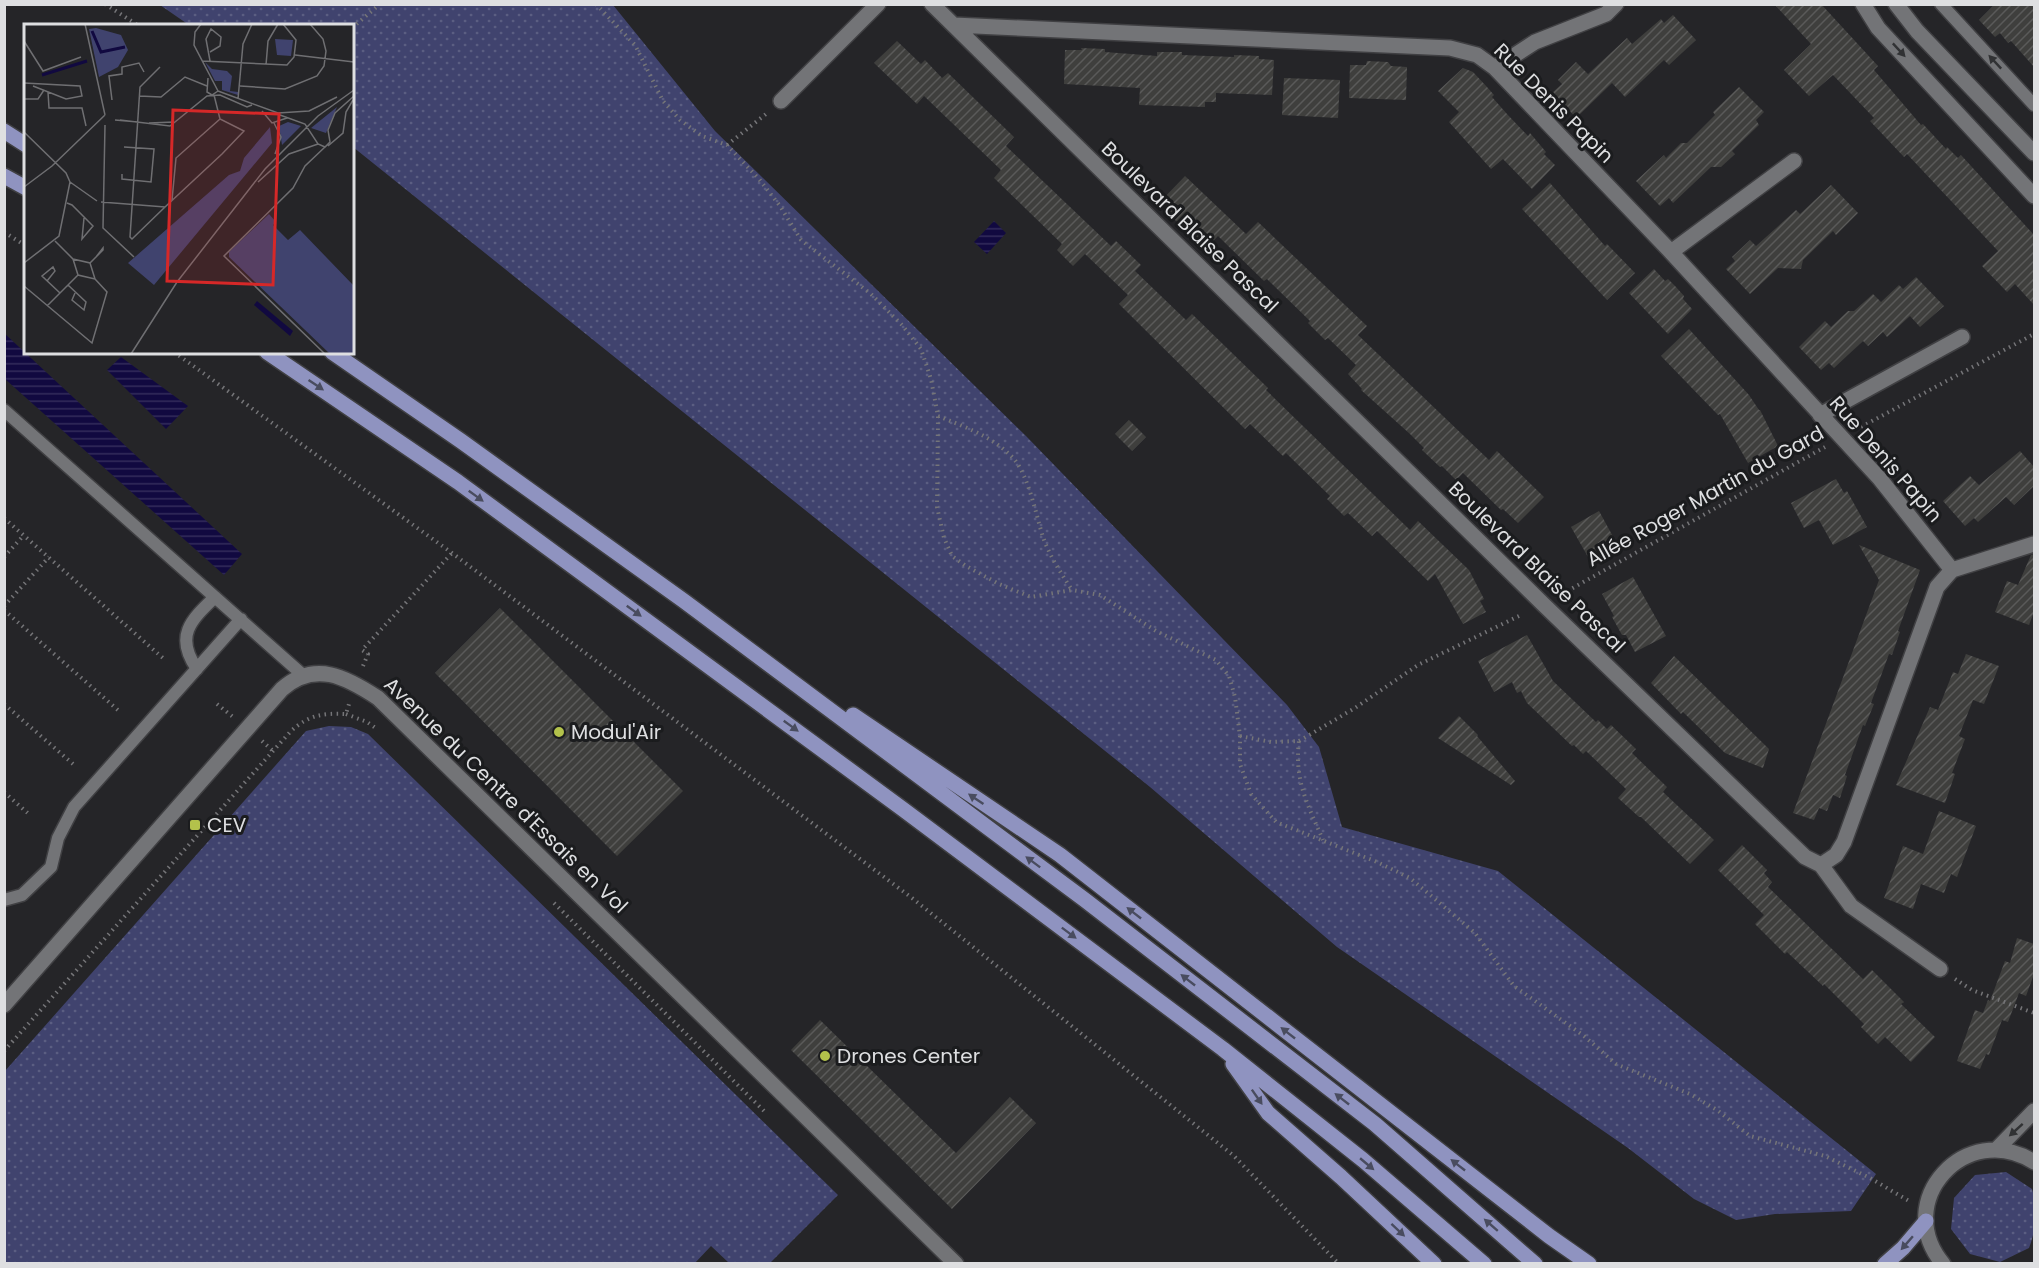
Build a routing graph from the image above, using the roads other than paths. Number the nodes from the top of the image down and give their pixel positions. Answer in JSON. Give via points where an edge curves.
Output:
{"nodes":[{"id":1,"x":878,"y":4,"type":"edge"},
{"id":2,"x":932,"y":4,"type":"edge"},
{"id":3,"x":1616,"y":4,"type":"edge"},
{"id":4,"x":1863,"y":4,"type":"edge"},
{"id":5,"x":1896,"y":4,"type":"edge"},
{"id":6,"x":1941,"y":4,"type":"edge"},
{"id":7,"x":954,"y":25,"type":"junction"},
{"id":8,"x":1495,"y":68,"type":"junction"},
{"id":9,"x":781,"y":101,"type":"road end"},
{"id":10,"x":2034,"y":105,"type":"edge"},
{"id":11,"x":4,"y":131,"type":"edge"},
{"id":12,"x":24,"y":144,"type":"edge"},
{"id":13,"x":2034,"y":153,"type":"edge"},
{"id":14,"x":1794,"y":161,"type":"dead end"},
{"id":15,"x":4,"y":176,"type":"edge"},
{"id":16,"x":24,"y":187,"type":"edge"},
{"id":17,"x":2034,"y":196,"type":"edge"},
{"id":18,"x":1671,"y":252,"type":"junction"},
{"id":19,"x":1962,"y":337,"type":"dead end"},
{"id":20,"x":270,"y":354,"type":"edge"},
{"id":21,"x":335,"y":354,"type":"edge"},
{"id":22,"x":4,"y":410,"type":"edge"},
{"id":23,"x":1820,"y":415,"type":"junction"},
{"id":24,"x":2034,"y":544,"type":"edge"},
{"id":25,"x":1952,"y":570,"type":"junction"},
{"id":26,"x":215,"y":597,"type":"junction"},
{"id":27,"x":684,"y":601,"type":"junction"},
{"id":28,"x":241,"y":619,"type":"junction"},
{"id":29,"x":197,"y":669,"type":"junction"},
{"id":30,"x":304,"y":676,"type":"junction"},
{"id":31,"x":1821,"y":865,"type":"junction"},
{"id":32,"x":4,"y":900,"type":"edge"},
{"id":33,"x":1940,"y":969,"type":"road end"},
{"id":34,"x":4,"y":1005,"type":"edge"},
{"id":35,"x":1223,"y":1049,"type":"junction"},
{"id":36,"x":2034,"y":1111,"type":"edge"},
{"id":37,"x":1997,"y":1149,"type":"junction"},
{"id":38,"x":2034,"y":1162,"type":"edge"},
{"id":39,"x":1927,"y":1213,"type":"junction"},
{"id":40,"x":956,"y":1263,"type":"edge"},
{"id":41,"x":1434,"y":1263,"type":"edge"},
{"id":42,"x":1484,"y":1263,"type":"edge"},
{"id":43,"x":1535,"y":1263,"type":"edge"},
{"id":44,"x":1589,"y":1263,"type":"edge"},
{"id":45,"x":1885,"y":1263,"type":"edge"},
{"id":46,"x":1943,"y":1263,"type":"edge"}],
"edges":[{"from":1,"to":9,"type":"street"},
{"from":2,"to":7,"type":"street","name":"Boulevard Blaise Pascal"},
{"from":3,"to":8,"type":"street","via":[[1606,14],[1535,42]]},
{"from":4,"to":17,"type":"street","one_way":true,"via":[[1878,28]]},
{"from":5,"to":13,"type":"street"},
{"from":10,"to":6,"type":"lane","one_way":true},
{"from":7,"to":8,"type":"street","name":"Rue Denis Papin","via":[[1450,48],[1477,55]]},
{"from":7,"to":31,"type":"street","name":"Boulevard Blaise Pascal","via":[[1543,604],[1805,857]]},
{"from":8,"to":18,"type":"street","name":"Rue Denis Papin"},
{"from":11,"to":12,"type":"main road"},
{"from":14,"to":18,"type":"street"},
{"from":15,"to":16,"type":"main road"},
{"from":18,"to":23,"type":"street","name":"Rue Denis Papin"},
{"from":19,"to":23,"type":"street"},
{"from":20,"to":35,"type":"main road","one_way":true,"via":[[458,483],[672,638]]},
{"from":21,"to":27,"type":"main road"},
{"from":22,"to":26,"type":"lane"},
{"from":23,"to":25,"type":"street","name":"Rue Denis Papin","via":[[1880,479]]},
{"from":24,"to":25,"type":"street"},
{"from":25,"to":31,"type":"street","via":[[1937,587],[1844,842],[1836,855]]},
{"from":26,"to":28,"type":"lane"},
{"from":26,"to":29,"type":"lane","via":[[192,619],[186,640],[189,658]]},
{"from":43,"to":27,"type":"main road","one_way":true,"via":[[1375,1124],[1085,900]]},
{"from":44,"to":27,"type":"main road","one_way":true,"via":[[1060,855]]},
{"from":28,"to":29,"type":"lane"},
{"from":28,"to":30,"type":"lane"},
{"from":29,"to":32,"type":"lane","via":[[74,807],[58,838],[51,867],[22,895]]},
{"from":30,"to":34,"type":"street","via":[[282,689]]},
{"from":30,"to":40,"type":"street","name":"Avenue du Centre d'Essais en Vol","via":[[334,675],[356,683],[378,698]]},
{"from":31,"to":33,"type":"street","via":[[1851,906]]},
{"from":35,"to":41,"type":"main road","one_way":true,"via":[[1268,1113]]},
{"from":35,"to":42,"type":"main road","one_way":true},
{"from":36,"to":37,"type":"street","one_way":true},
{"from":37,"to":38,"type":"street","via":[[2022,1154]]},
{"from":37,"to":39,"type":"street","via":[[1975,1152],[1954,1162],[1930,1192]]},
{"from":39,"to":45,"type":"main road","one_way":true,"via":[[1903,1248]]},
{"from":39,"to":46,"type":"street","via":[[1929,1239]]}]}
